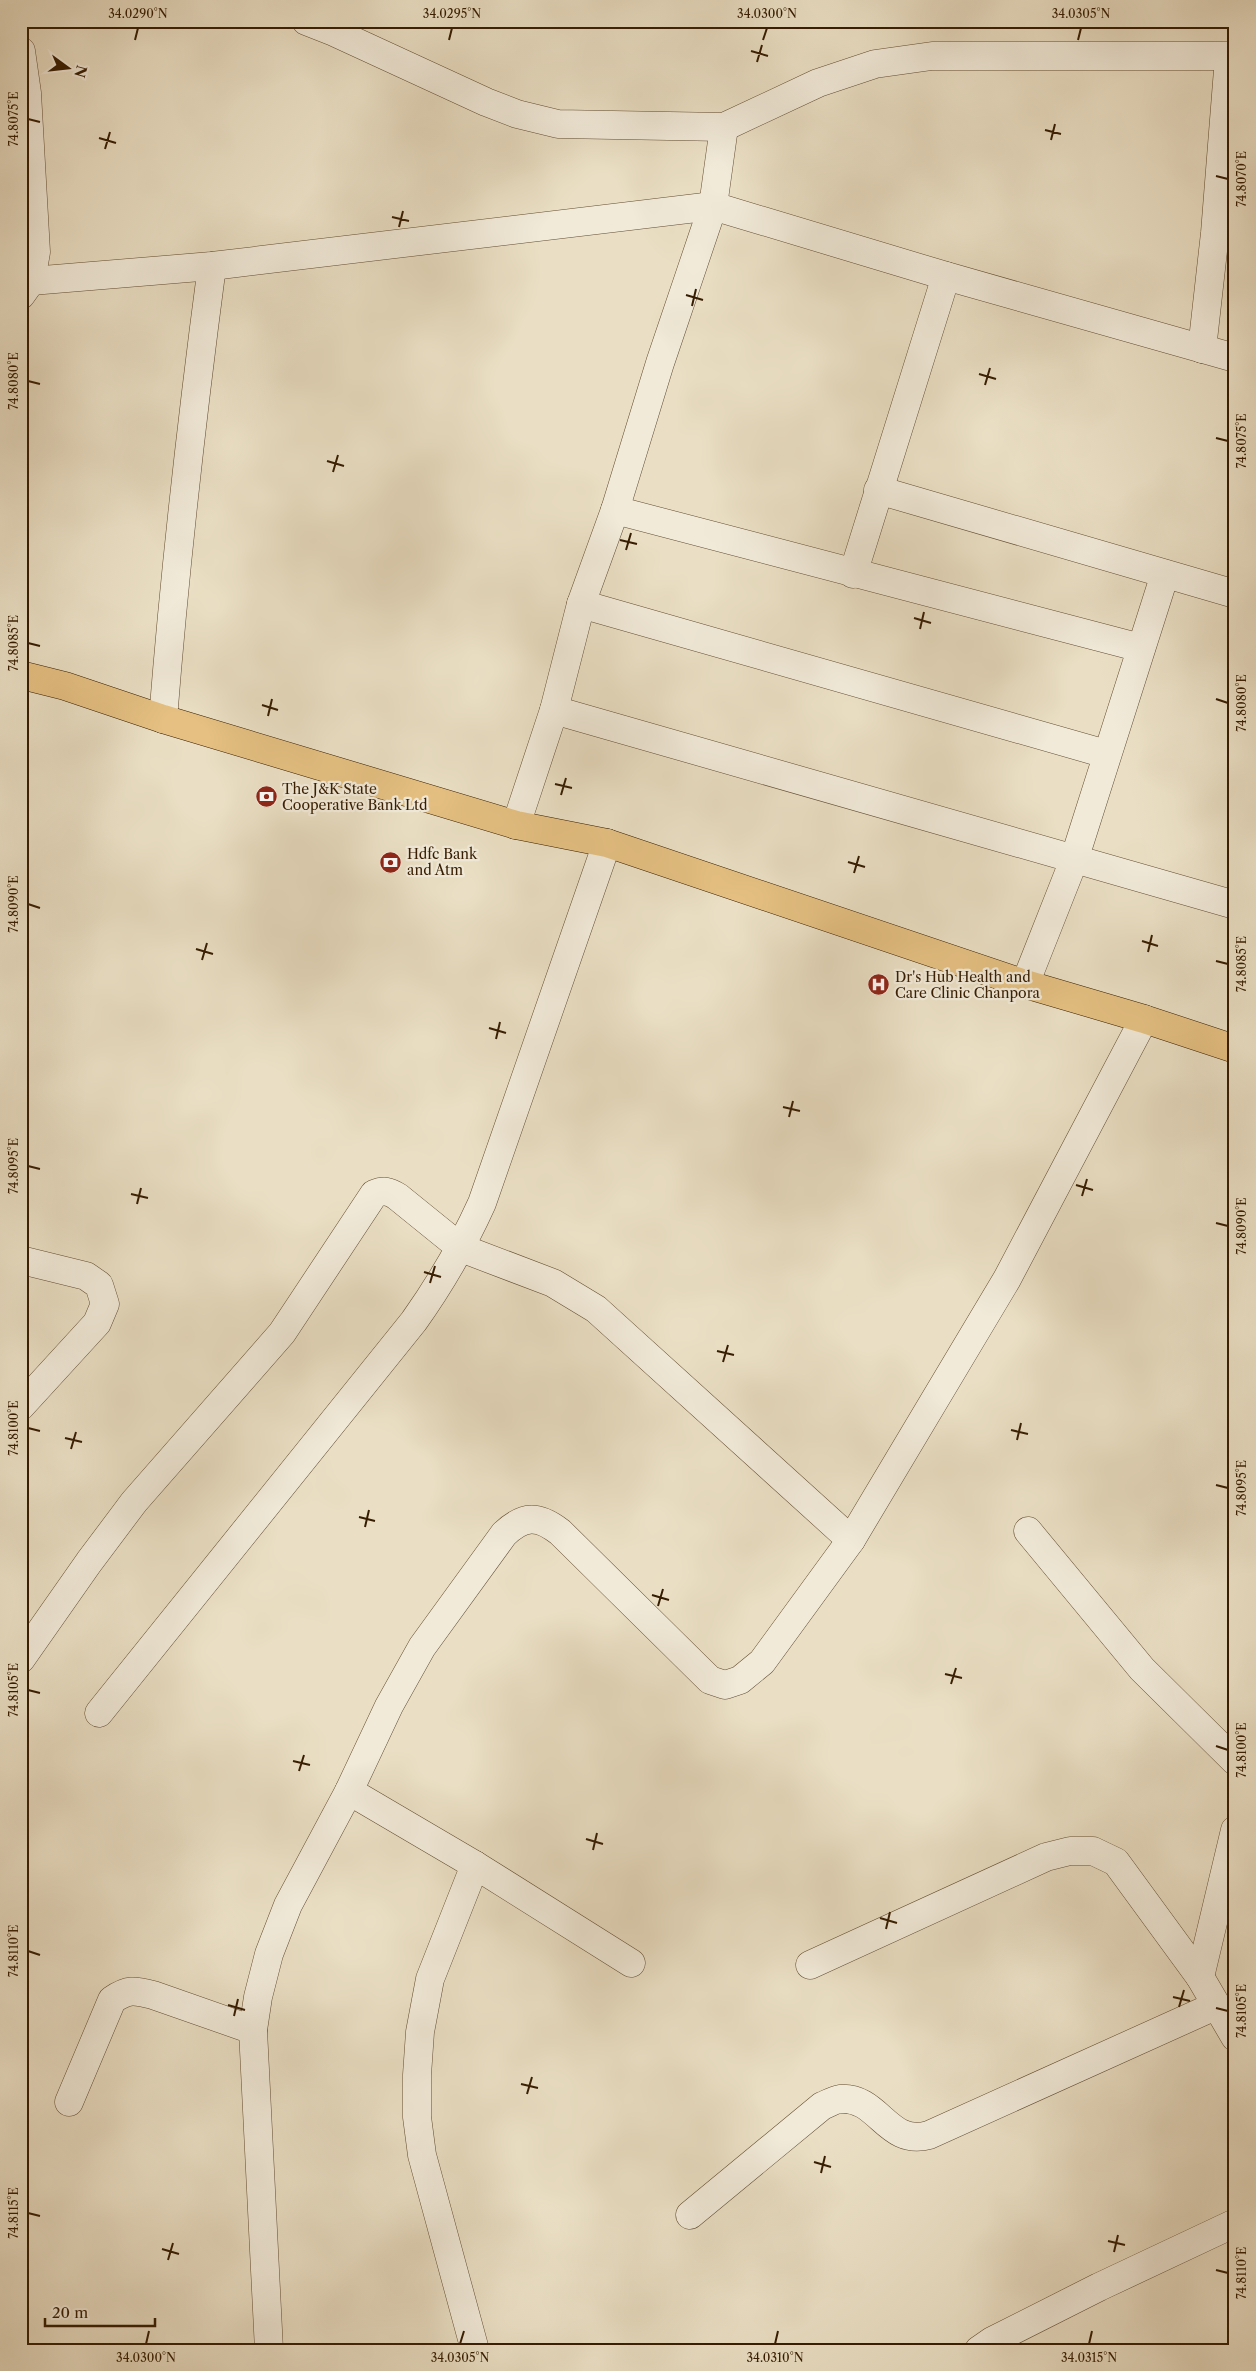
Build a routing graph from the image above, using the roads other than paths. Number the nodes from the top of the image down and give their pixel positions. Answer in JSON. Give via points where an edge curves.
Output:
{"nodes":[{"id":1,"x":306,"y":21,"type":"edge"},
{"id":2,"x":21,"y":51,"type":"edge"},
{"id":3,"x":1232,"y":56,"type":"edge"},
{"id":4,"x":1230,"y":109,"type":"edge"},
{"id":5,"x":724,"y":127,"type":"junction"},
{"id":6,"x":713,"y":206,"type":"junction"},
{"id":7,"x":1225,"y":235,"type":"edge"},
{"id":8,"x":212,"y":266,"type":"junction"},
{"id":9,"x":946,"y":276,"type":"junction"},
{"id":10,"x":26,"y":288,"type":"edge"},
{"id":11,"x":1202,"y":349,"type":"junction"},
{"id":12,"x":1235,"y":358,"type":"edge"},
{"id":13,"x":878,"y":490,"type":"junction"},
{"id":14,"x":614,"y":510,"type":"junction"},
{"id":15,"x":853,"y":574,"type":"junction"},
{"id":16,"x":1164,"y":574,"type":"junction"},
{"id":17,"x":1235,"y":594,"type":"edge"},
{"id":18,"x":580,"y":604,"type":"junction"},
{"id":19,"x":1140,"y":648,"type":"junction"},
{"id":20,"x":21,"y":675,"type":"edge"},
{"id":21,"x":554,"y":710,"type":"junction"},
{"id":22,"x":163,"y":718,"type":"junction"},
{"id":23,"x":1106,"y":754,"type":"junction"},
{"id":24,"x":516,"y":825,"type":"junction"},
{"id":25,"x":607,"y":843,"type":"junction"},
{"id":26,"x":1074,"y":860,"type":"junction"},
{"id":27,"x":1235,"y":905,"type":"edge"},
{"id":28,"x":1025,"y":984,"type":"junction"},
{"id":29,"x":1144,"y":1019,"type":"junction"},
{"id":30,"x":1235,"y":1049,"type":"edge"},
{"id":31,"x":462,"y":1248,"type":"junction"},
{"id":32,"x":21,"y":1260,"type":"edge"},
{"id":33,"x":21,"y":1406,"type":"edge"},
{"id":34,"x":1028,"y":1531,"type":"dead end"},
{"id":35,"x":851,"y":1540,"type":"junction"},
{"id":36,"x":21,"y":1659,"type":"edge"},
{"id":37,"x":98,"y":1713,"type":"dead end"},
{"id":38,"x":1235,"y":1761,"type":"edge"},
{"id":39,"x":350,"y":1790,"type":"junction"},
{"id":40,"x":1235,"y":1830,"type":"edge"},
{"id":41,"x":475,"y":1865,"type":"junction"},
{"id":42,"x":631,"y":1963,"type":"dead end"},
{"id":43,"x":810,"y":1965,"type":"dead end"},
{"id":44,"x":1200,"y":1977,"type":"junction"},
{"id":45,"x":1215,"y":2006,"type":"junction"},
{"id":46,"x":253,"y":2030,"type":"junction"},
{"id":47,"x":1235,"y":2037,"type":"edge"},
{"id":48,"x":69,"y":2102,"type":"dead end"},
{"id":49,"x":690,"y":2215,"type":"dead end"},
{"id":50,"x":1235,"y":2223,"type":"edge"},
{"id":51,"x":269,"y":2350,"type":"edge"},
{"id":52,"x":475,"y":2350,"type":"edge"},
{"id":53,"x":980,"y":2350,"type":"edge"}],
"edges":[{"from":1,"to":5,"type":"street","via":[[517,114],[558,124]]},
{"from":2,"to":10,"type":"street","via":[[27,93],[36,252]]},
{"from":3,"to":4,"type":"street"},
{"from":3,"to":5,"type":"street","via":[[932,56],[875,64],[818,83]]},
{"from":4,"to":7,"type":"street"},
{"from":5,"to":6,"type":"street"},
{"from":6,"to":8,"type":"street"},
{"from":6,"to":9,"type":"street"},
{"from":6,"to":14,"type":"street"},
{"from":7,"to":11,"type":"street"},
{"from":8,"to":10,"type":"street"},
{"from":8,"to":22,"type":"street","via":[[186,463]]},
{"from":9,"to":11,"type":"street"},
{"from":9,"to":13,"type":"street"},
{"from":11,"to":12,"type":"street"},
{"from":13,"to":15,"type":"street"},
{"from":13,"to":16,"type":"street"},
{"from":14,"to":15,"type":"street"},
{"from":14,"to":18,"type":"street"},
{"from":15,"to":19,"type":"street"},
{"from":16,"to":17,"type":"street"},
{"from":16,"to":19,"type":"street"},
{"from":18,"to":21,"type":"street"},
{"from":18,"to":23,"type":"street"},
{"from":19,"to":23,"type":"street"},
{"from":20,"to":22,"type":"main road"},
{"from":21,"to":24,"type":"street"},
{"from":21,"to":26,"type":"street"},
{"from":22,"to":24,"type":"main road"},
{"from":23,"to":26,"type":"street"},
{"from":24,"to":25,"type":"main road"},
{"from":25,"to":28,"type":"main road"},
{"from":25,"to":31,"type":"street","via":[[486,1194]]},
{"from":26,"to":27,"type":"street"},
{"from":26,"to":28,"type":"street"},
{"from":28,"to":29,"type":"main road"},
{"from":29,"to":30,"type":"main road"},
{"from":29,"to":35,"type":"street","via":[[1007,1279]]},
{"from":31,"to":35,"type":"street","via":[[553,1283],[596,1309]]},
{"from":31,"to":36,"type":"street","via":[[390,1192],[374,1194],[282,1333],[134,1502]]},
{"from":31,"to":37,"type":"street","via":[[414,1321]]},
{"from":32,"to":33,"type":"street","via":[[86,1276],[99,1285],[105,1304],[98,1323]]},
{"from":34,"to":38,"type":"street","via":[[1142,1670]]},
{"from":35,"to":39,"type":"street","via":[[762,1662],[740,1680],[725,1685],[710,1680],[547,1521],[532,1519],[516,1523],[504,1534],[422,1647],[389,1706]]},
{"from":39,"to":41,"type":"street"},
{"from":39,"to":46,"type":"street","via":[[288,1905],[268,1954]]},
{"from":40,"to":44,"type":"street"},
{"from":41,"to":42,"type":"street"},
{"from":41,"to":52,"type":"street","via":[[430,1979],[420,2032],[417,2075],[422,2155]]},
{"from":43,"to":44,"type":"street","via":[[1046,1857],[1070,1851],[1093,1851],[1116,1862]]},
{"from":44,"to":45,"type":"street"},
{"from":45,"to":47,"type":"street"},
{"from":45,"to":49,"type":"street","via":[[915,2139],[897,2132],[872,2110],[855,2101],[839,2099],[822,2106]]},
{"from":46,"to":48,"type":"street","via":[[140,1991],[125,1991],[112,2000]]},
{"from":46,"to":51,"type":"street"},
{"from":50,"to":53,"type":"street","via":[[1099,2287]]}]}
